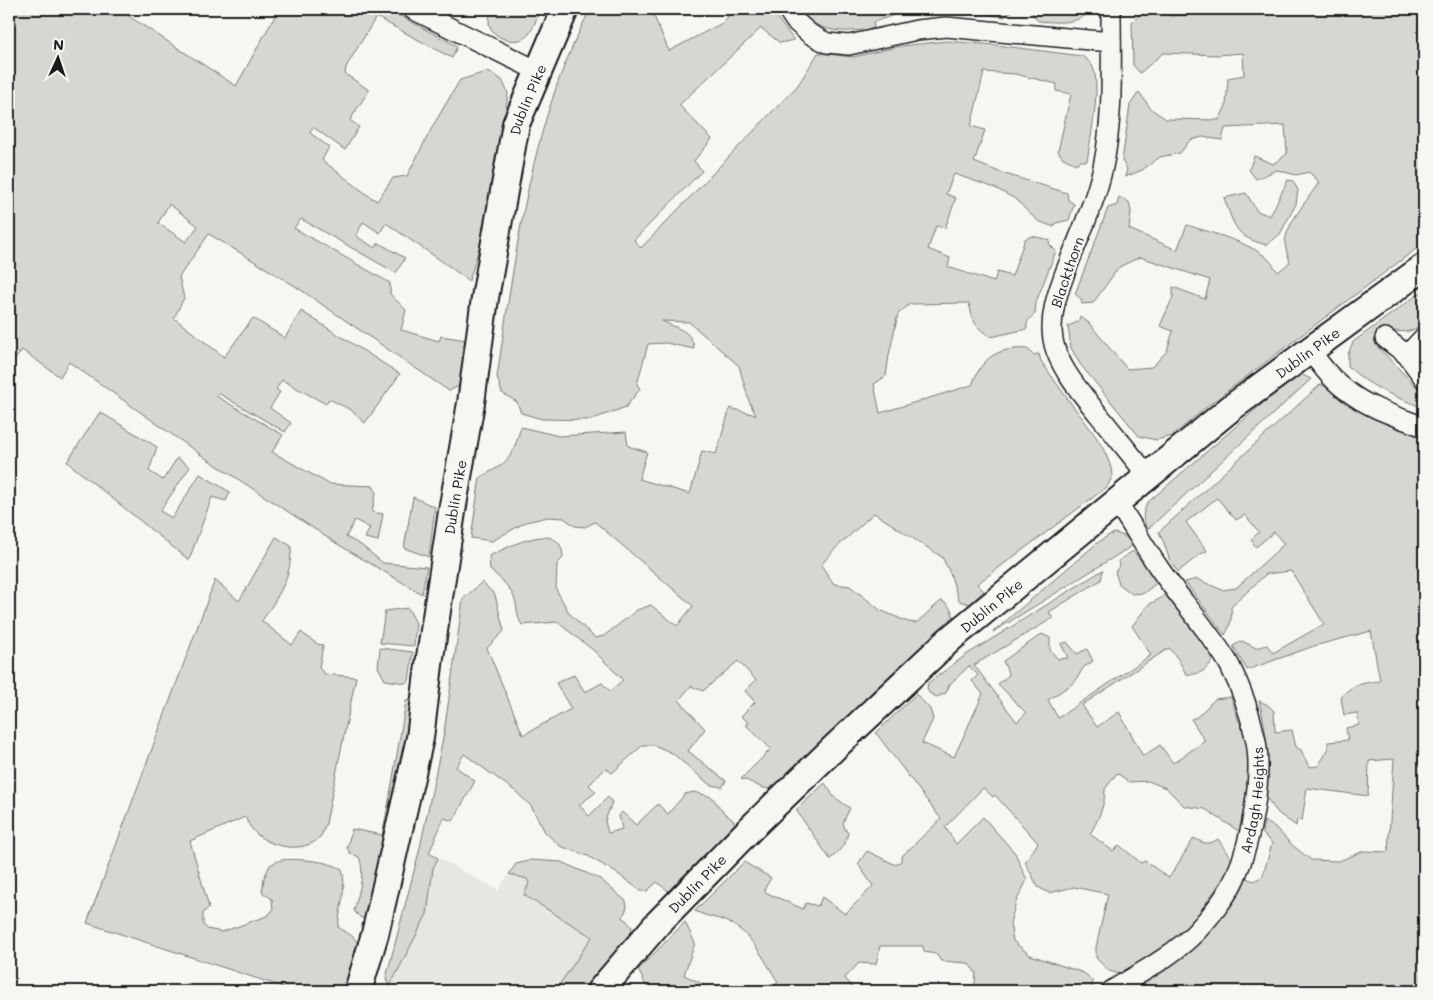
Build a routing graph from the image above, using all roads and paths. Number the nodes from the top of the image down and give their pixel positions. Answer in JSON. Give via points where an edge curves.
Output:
{"nodes":[{"id":1,"x":412,"y":9,"type":"edge"},
{"id":2,"x":565,"y":9,"type":"edge"},
{"id":3,"x":787,"y":9,"type":"edge"},
{"id":4,"x":1112,"y":9,"type":"edge"},
{"id":5,"x":1112,"y":42,"type":"junction"},
{"id":6,"x":538,"y":71,"type":"junction"},
{"id":7,"x":1424,"y":267,"type":"edge"},
{"id":8,"x":1424,"y":337,"type":"edge"},
{"id":9,"x":1385,"y":338,"type":"dead end"},
{"id":10,"x":1309,"y":349,"type":"junction"},
{"id":11,"x":1407,"y":355,"type":"junction"},
{"id":12,"x":1424,"y":378,"type":"edge"},
{"id":13,"x":1424,"y":427,"type":"edge"},
{"id":14,"x":1148,"y":476,"type":"junction"},
{"id":15,"x":1116,"y":501,"type":"junction"},
{"id":16,"x":358,"y":991,"type":"edge"},
{"id":17,"x":600,"y":991,"type":"edge"},
{"id":18,"x":1111,"y":991,"type":"edge"}],
"edges":[{"from":1,"to":6,"type":"street"},
{"from":2,"to":6,"type":"street","name":"Dublin Pike"},
{"from":3,"to":5,"type":"street","via":[[810,34],[827,43],[849,45],[946,27]]},
{"from":4,"to":5,"type":"street","name":"Blackthorn"},
{"from":5,"to":14,"type":"street","name":"Blackthorn","via":[[1110,114],[1103,167],[1054,307],[1052,333],[1064,369]]},
{"from":6,"to":16,"type":"street","name":"Dublin Pike","via":[[516,124],[485,298],[420,738],[375,934]]},
{"from":7,"to":10,"type":"street","name":"Dublin Pike"},
{"from":8,"to":11,"type":"street"},
{"from":9,"to":11,"type":"street"},
{"from":10,"to":13,"type":"street","via":[[1346,390]]},
{"from":10,"to":14,"type":"street","name":"Dublin Pike"},
{"from":11,"to":12,"type":"street"},
{"from":14,"to":15,"type":"street","name":"Dublin Pike"},
{"from":15,"to":17,"type":"street","name":"Dublin Pike","via":[[950,640],[835,747],[658,923]]},
{"from":15,"to":18,"type":"street","name":"Ardagh Heights","via":[[1158,568],[1229,665],[1256,738],[1258,771],[1244,852],[1234,879],[1217,908],[1194,934],[1175,949]]}]}
